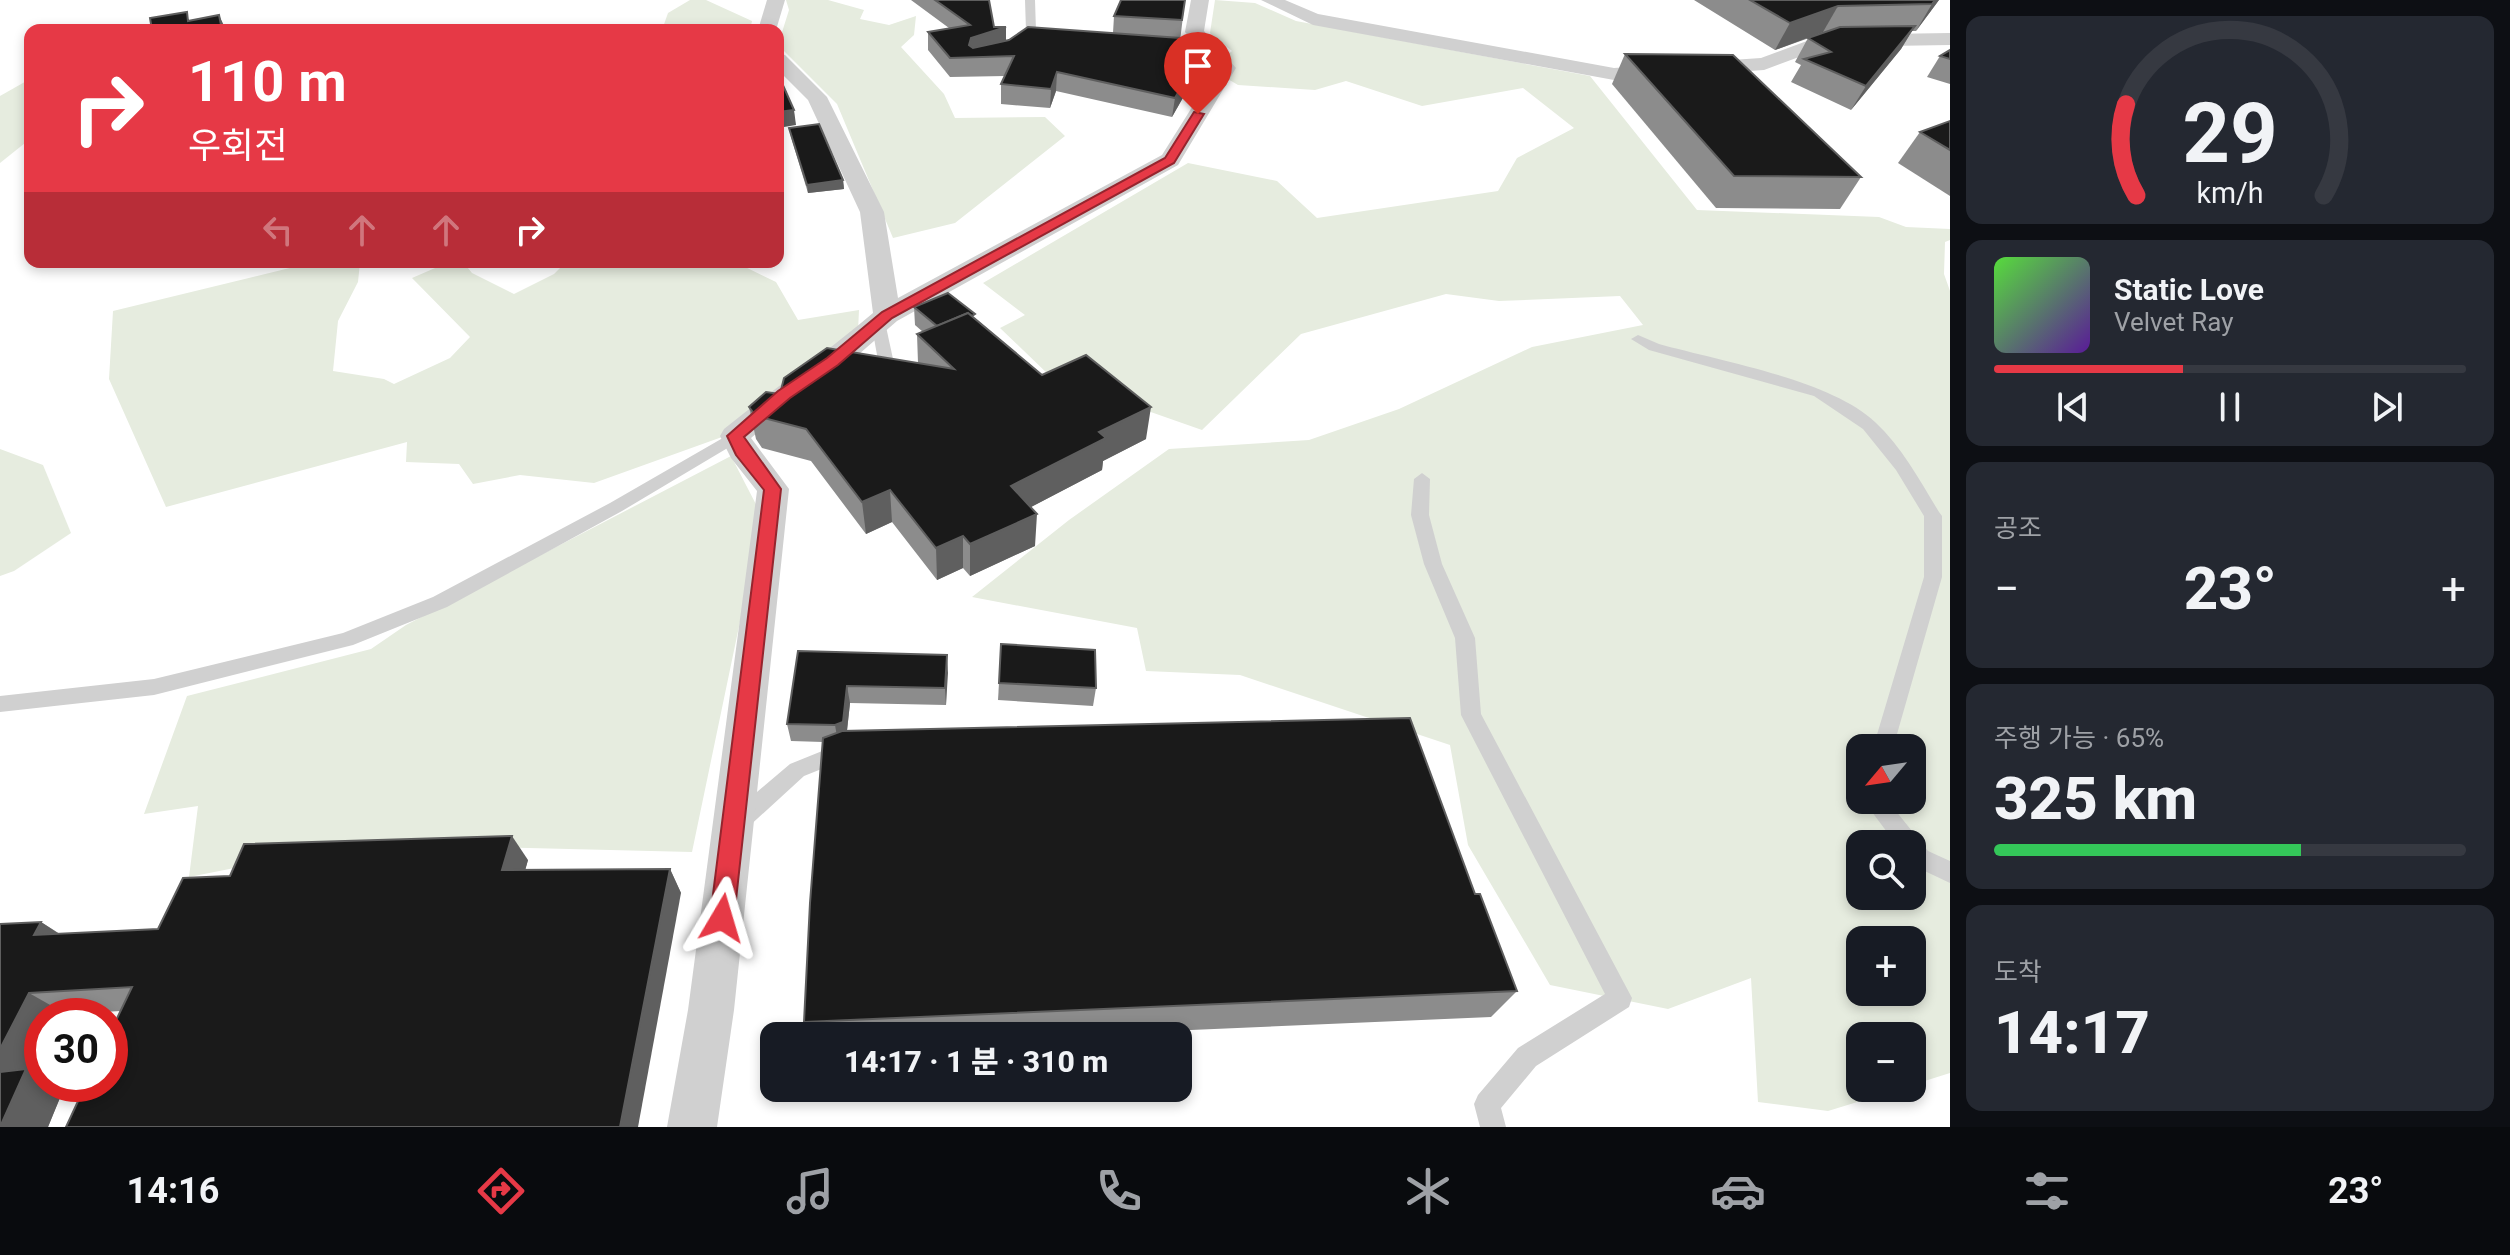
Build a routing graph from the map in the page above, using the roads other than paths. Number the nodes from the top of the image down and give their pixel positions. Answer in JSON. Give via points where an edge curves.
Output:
{"nodes":[{"id":1,"x":776,"y":0,"type":"edge"},
{"id":2,"x":1030,"y":0,"type":"edge"},
{"id":3,"x":1200,"y":0,"type":"edge"},
{"id":4,"x":1270,"y":0,"type":"edge"},
{"id":5,"x":769,"y":24,"type":"edge"},
{"id":6,"x":1950,"y":39,"type":"edge"},
{"id":7,"x":1027,"y":40,"type":"junction"},
{"id":8,"x":1042,"y":40,"type":"edge"},
{"id":9,"x":1014,"y":51,"type":"edge"},
{"id":10,"x":784,"y":65,"type":"edge"},
{"id":11,"x":882,"y":318,"type":"junction"},
{"id":12,"x":1638,"y":339,"type":"dead end"},
{"id":13,"x":890,"y":383,"type":"edge"},
{"id":14,"x":735,"y":436,"type":"junction"},
{"id":15,"x":1422,"y":479,"type":"dead end"},
{"id":16,"x":0,"y":704,"type":"edge"},
{"id":17,"x":1887,"y":734,"type":"edge"},
{"id":18,"x":866,"y":743,"type":"edge"},
{"id":19,"x":1885,"y":814,"type":"edge"},
{"id":20,"x":733,"y":826,"type":"junction"},
{"id":21,"x":1898,"y":830,"type":"edge"},
{"id":22,"x":1926,"y":861,"type":"edge"},
{"id":23,"x":1950,"y":872,"type":"edge"},
{"id":24,"x":692,"y":1127,"type":"edge"},
{"id":25,"x":1493,"y":1127,"type":"edge"}],
"edges":[{"from":1,"to":5,"type":"street"},
{"from":2,"to":7,"type":"lane"},
{"from":3,"to":11,"type":"street","via":[[1194,32],[1205,52],[1226,68],[1170,160]]},
{"from":4,"to":6,"type":"street","via":[[1313,19],[1614,74],[1764,64],[1823,41]]},
{"from":7,"to":8,"type":"lane"},
{"from":7,"to":9,"type":"lane"},
{"from":10,"to":11,"type":"street","via":[[817,97],[872,212]]},
{"from":11,"to":13,"type":"lane"},
{"from":11,"to":14,"type":"street"},
{"from":12,"to":17,"type":"lane","via":[[1819,393],[1869,425],[1902,466],[1933,516],[1933,577]]},
{"from":14,"to":16,"type":"lane","via":[[440,602],[346,640],[154,687]]},
{"from":14,"to":20,"type":"street","via":[[773,489]]},
{"from":15,"to":25,"type":"lane","via":[[1420,515],[1426,539],[1465,638],[1471,715],[1620,998],[1527,1057],[1487,1104]]},
{"from":18,"to":20,"type":"lane","via":[[797,770]]},
{"from":19,"to":21,"type":"lane"},
{"from":20,"to":24,"type":"street"},
{"from":22,"to":23,"type":"lane"}]}
